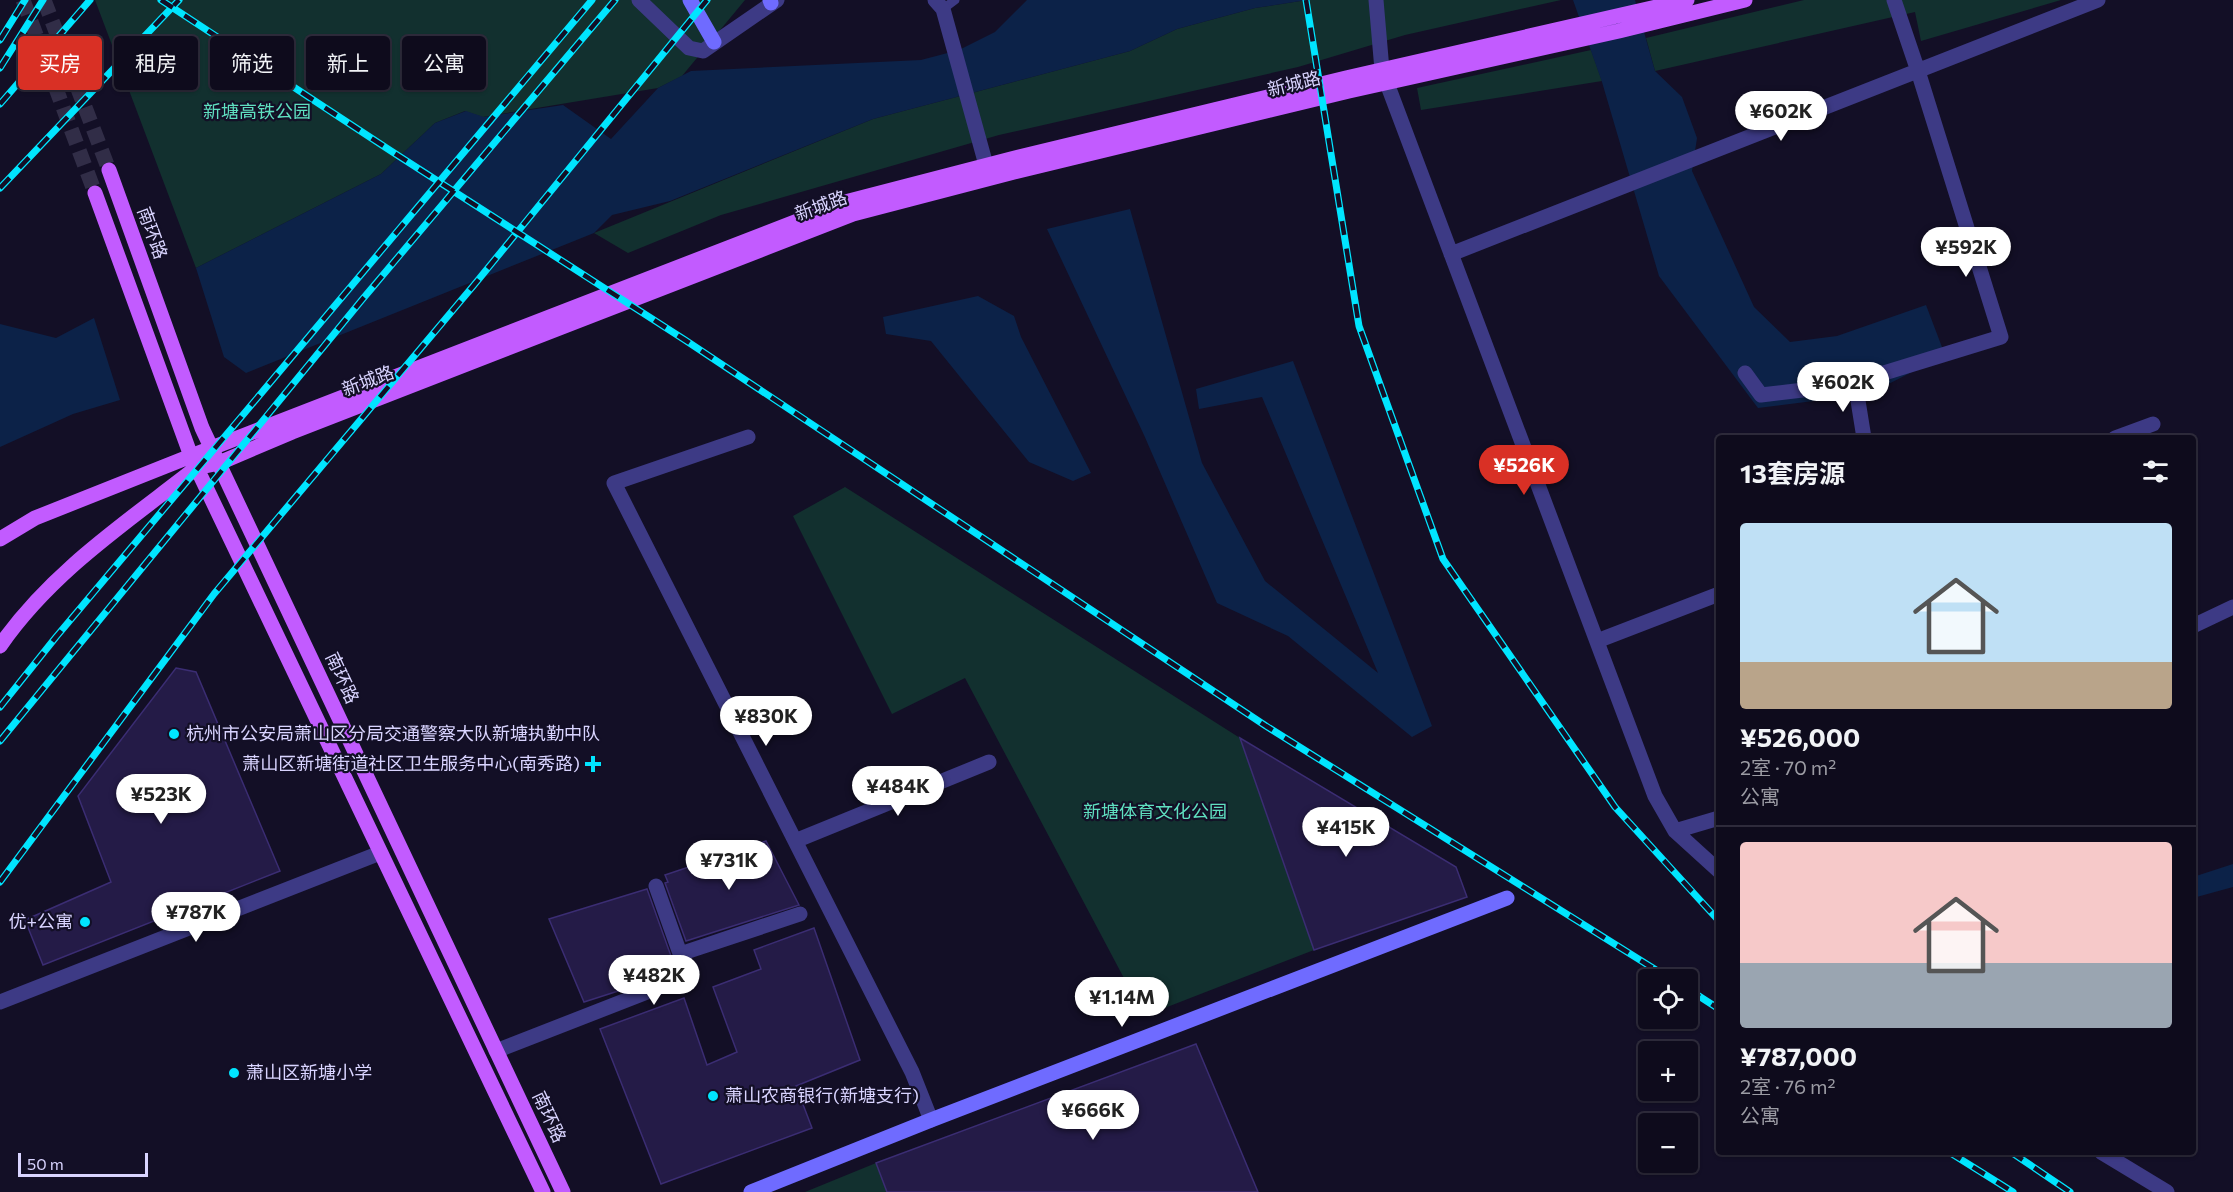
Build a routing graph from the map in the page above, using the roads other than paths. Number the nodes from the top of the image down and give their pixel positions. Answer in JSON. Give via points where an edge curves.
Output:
{"nodes":[{"id":1,"x":639,"y":0,"type":"edge"},
{"id":2,"x":690,"y":0,"type":"edge"},
{"id":3,"x":1376,"y":0,"type":"edge"},
{"id":4,"x":1688,"y":0,"type":"edge"},
{"id":5,"x":1745,"y":0,"type":"edge"},
{"id":6,"x":1894,"y":0,"type":"edge"},
{"id":7,"x":2098,"y":0,"type":"edge"},
{"id":8,"x":773,"y":1,"type":"edge"},
{"id":9,"x":944,"y":3,"type":"edge"},
{"id":10,"x":714,"y":42,"type":"junction"},
{"id":11,"x":1918,"y":71,"type":"junction"},
{"id":12,"x":1385,"y":76,"type":"junction"},
{"id":13,"x":986,"y":165,"type":"junction"},
{"id":14,"x":109,"y":170,"type":"tunnel mouth"},
{"id":15,"x":95,"y":193,"type":"tunnel mouth"},
{"id":16,"x":1451,"y":254,"type":"junction"},
{"id":17,"x":1745,"y":373,"type":"dead end"},
{"id":18,"x":1854,"y":382,"type":"junction"},
{"id":19,"x":2153,"y":424,"type":"dead end"},
{"id":20,"x":1863,"y":435,"type":"edge"},
{"id":21,"x":2123,"y":435,"type":"edge"},
{"id":22,"x":748,"y":437,"type":"dead end"},
{"id":23,"x":212,"y":448,"type":"junction"},
{"id":24,"x":194,"y":462,"type":"junction"},
{"id":25,"x":219,"y":463,"type":"junction"},
{"id":26,"x":0,"y":539,"type":"edge"},
{"id":27,"x":1716,"y":595,"type":"edge"},
{"id":28,"x":2233,"y":608,"type":"edge"},
{"id":29,"x":2196,"y":625,"type":"edge"},
{"id":30,"x":1597,"y":641,"type":"junction"},
{"id":31,"x":0,"y":646,"type":"edge"},
{"id":32,"x":989,"y":762,"type":"dead end"},
{"id":33,"x":1716,"y":819,"type":"edge"},
{"id":34,"x":1675,"y":831,"type":"junction"},
{"id":35,"x":795,"y":841,"type":"junction"},
{"id":36,"x":380,"y":852,"type":"junction"},
{"id":37,"x":1716,"y":868,"type":"edge"},
{"id":38,"x":656,"y":886,"type":"dead end"},
{"id":39,"x":1507,"y":898,"type":"dead end"},
{"id":40,"x":800,"y":914,"type":"dead end"},
{"id":41,"x":680,"y":954,"type":"junction"},
{"id":42,"x":0,"y":1002,"type":"edge"},
{"id":43,"x":496,"y":1050,"type":"junction"},
{"id":44,"x":931,"y":1120,"type":"junction"},
{"id":45,"x":2106,"y":1155,"type":"edge"},
{"id":46,"x":543,"y":1192,"type":"edge"},
{"id":47,"x":563,"y":1192,"type":"edge"},
{"id":48,"x":751,"y":1192,"type":"edge"},
{"id":49,"x":2167,"y":1192,"type":"edge"}],
"edges":[{"from":1,"to":10,"type":"street","via":[[689,48],[703,51]]},
{"from":2,"to":10,"type":"street"},
{"from":3,"to":12,"type":"street"},
{"from":4,"to":12,"type":"main road","name":"新城路"},
{"from":5,"to":12,"type":"main road","name":"新城路","via":[[1619,31]]},
{"from":6,"to":11,"type":"street"},
{"from":7,"to":11,"type":"street"},
{"from":8,"to":10,"type":"street"},
{"from":9,"to":13,"type":"street"},
{"from":11,"to":16,"type":"street"},
{"from":11,"to":18,"type":"street","via":[[2001,337]]},
{"from":12,"to":13,"type":"main road","name":"新城路"},
{"from":12,"to":16,"type":"street"},
{"from":12,"to":25,"type":"main road","name":"新城路","via":[[853,214]]},
{"from":13,"to":23,"type":"main road","name":"新城路","via":[[849,201]]},
{"from":14,"to":23,"type":"main road","name":"南环路"},
{"from":15,"to":24,"type":"main road","name":"南环路"},
{"from":16,"to":30,"type":"street"},
{"from":17,"to":18,"type":"street","via":[[1761,395]]},
{"from":18,"to":20,"type":"street"},
{"from":19,"to":21,"type":"street"},
{"from":22,"to":35,"type":"street","via":[[614,483]]},
{"from":23,"to":24,"type":"main road","name":"新城路"},
{"from":23,"to":25,"type":"main road","name":"南环路"},
{"from":24,"to":25,"type":"main road","name":"新城路"},
{"from":24,"to":26,"type":"main road","name":"新城路","via":[[35,518]]},
{"from":24,"to":31,"type":"main road","name":"新城路","via":[[42,594]]},
{"from":24,"to":36,"type":"main road","name":"南环路"},
{"from":25,"to":43,"type":"main road","name":"南环路"},
{"from":27,"to":30,"type":"street"},
{"from":28,"to":29,"type":"street"},
{"from":30,"to":34,"type":"street","via":[[1655,796]]},
{"from":32,"to":35,"type":"street"},
{"from":33,"to":34,"type":"street"},
{"from":34,"to":37,"type":"street"},
{"from":35,"to":44,"type":"street","via":[[912,1072]]},
{"from":36,"to":42,"type":"street"},
{"from":36,"to":46,"type":"main road","name":"南环路"},
{"from":38,"to":41,"type":"street"},
{"from":39,"to":44,"type":"street"},
{"from":40,"to":41,"type":"street"},
{"from":41,"to":43,"type":"street","via":[[688,976]]},
{"from":43,"to":47,"type":"main road","name":"南环路"},
{"from":44,"to":48,"type":"street"},
{"from":45,"to":49,"type":"street"}]}
